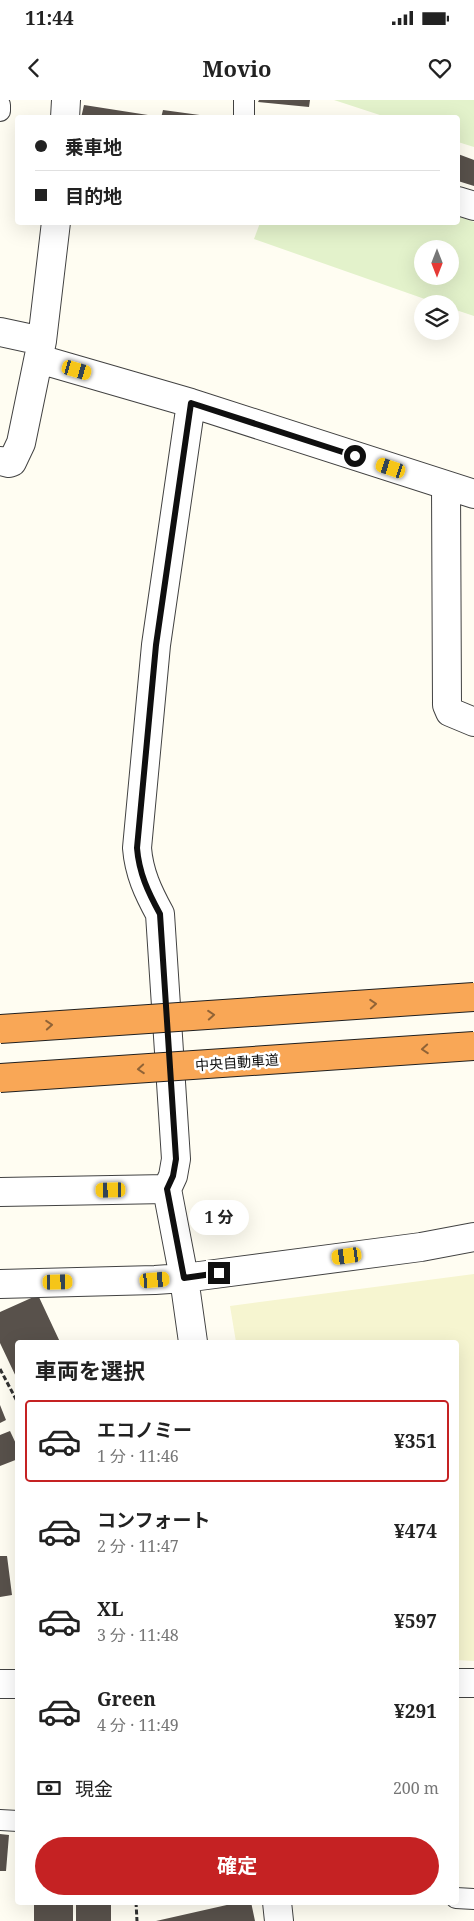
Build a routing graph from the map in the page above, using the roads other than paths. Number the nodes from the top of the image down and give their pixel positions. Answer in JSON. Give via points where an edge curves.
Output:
{"nodes":[{"id":1,"x":66,"y":100,"type":"edge"},
{"id":2,"x":244,"y":100,"type":"edge"},
{"id":3,"x":0,"y":105,"type":"edge"},
{"id":4,"x":0,"y":111,"type":"edge"},
{"id":5,"x":65,"y":115,"type":"edge"},
{"id":6,"x":244,"y":115,"type":"edge"},
{"id":7,"x":460,"y":201,"type":"edge"},
{"id":8,"x":474,"y":206,"type":"edge"},
{"id":9,"x":56,"y":225,"type":"edge"},
{"id":10,"x":0,"y":332,"type":"edge"},
{"id":11,"x":40,"y":350,"type":"junction"},
{"id":12,"x":191,"y":403,"type":"junction"},
{"id":13,"x":0,"y":462,"type":"edge"},
{"id":14,"x":446,"y":486,"type":"junction"},
{"id":15,"x":474,"y":494,"type":"edge"},
{"id":16,"x":474,"y":722,"type":"edge"},
{"id":17,"x":474,"y":997,"type":"edge"},
{"id":18,"x":0,"y":1028,"type":"edge"},
{"id":19,"x":474,"y":1046,"type":"edge"},
{"id":20,"x":0,"y":1078,"type":"edge"},
{"id":21,"x":167,"y":1189,"type":"junction"},
{"id":22,"x":0,"y":1192,"type":"edge"},
{"id":23,"x":474,"y":1237,"type":"edge"},
{"id":24,"x":184,"y":1278,"type":"junction"},
{"id":25,"x":0,"y":1284,"type":"edge"},
{"id":26,"x":193,"y":1340,"type":"edge"},
{"id":27,"x":459,"y":1683,"type":"edge"},
{"id":28,"x":474,"y":1683,"type":"edge"},
{"id":29,"x":0,"y":1684,"type":"edge"},
{"id":30,"x":15,"y":1684,"type":"edge"},
{"id":31,"x":0,"y":1820,"type":"edge"},
{"id":32,"x":15,"y":1821,"type":"edge"},
{"id":33,"x":459,"y":1898,"type":"edge"},
{"id":34,"x":474,"y":1899,"type":"edge"},
{"id":35,"x":277,"y":1905,"type":"edge"},
{"id":36,"x":279,"y":1921,"type":"edge"}],
"edges":[{"from":1,"to":5,"type":"street"},
{"from":2,"to":6,"type":"lane"},
{"from":3,"to":4,"type":"lane"},
{"from":7,"to":8,"type":"street"},
{"from":9,"to":11,"type":"street"},
{"from":10,"to":11,"type":"street"},
{"from":11,"to":12,"type":"street"},
{"from":11,"to":13,"type":"street","via":[[21,443],[15,459],[9,463]]},
{"from":12,"to":14,"type":"street"},
{"from":12,"to":21,"type":"street","via":[[156,645],[137,848],[144,883],[160,914],[176,1159]]},
{"from":14,"to":15,"type":"street"},
{"from":14,"to":16,"type":"street","via":[[447,705],[450,712]]},
{"from":18,"to":17,"type":"highway","one_way":true,"bridge":true},
{"from":19,"to":20,"type":"highway","name":"中央自動車道","one_way":true,"bridge":true},
{"from":21,"to":22,"type":"street"},
{"from":21,"to":24,"type":"street"},
{"from":23,"to":24,"type":"street","via":[[422,1247]]},
{"from":24,"to":25,"type":"street"},
{"from":24,"to":26,"type":"street"},
{"from":27,"to":28,"type":"street"},
{"from":29,"to":30,"type":"street"},
{"from":31,"to":32,"type":"lane"},
{"from":33,"to":34,"type":"lane"},
{"from":35,"to":36,"type":"street"}]}
